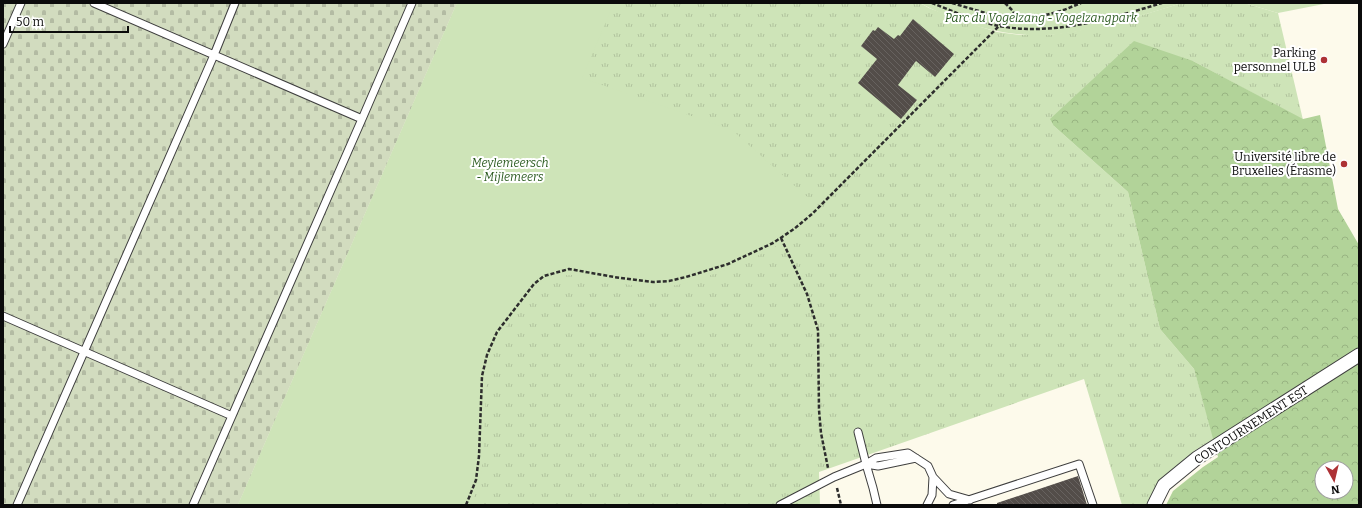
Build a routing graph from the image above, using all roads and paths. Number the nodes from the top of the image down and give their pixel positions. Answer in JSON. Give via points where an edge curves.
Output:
{"nodes":[{"id":1,"x":21,"y":3,"type":"edge"},
{"id":2,"x":94,"y":3,"type":"edge"},
{"id":3,"x":235,"y":3,"type":"edge"},
{"id":4,"x":412,"y":3,"type":"edge"},
{"id":5,"x":932,"y":3,"type":"edge"},
{"id":6,"x":942,"y":3,"type":"edge"},
{"id":7,"x":952,"y":3,"type":"edge"},
{"id":8,"x":1005,"y":3,"type":"edge"},
{"id":9,"x":1081,"y":3,"type":"edge"},
{"id":10,"x":1162,"y":3,"type":"edge"},
{"id":11,"x":937,"y":5,"type":"junction"},
{"id":12,"x":1003,"y":18,"type":"junction"},
{"id":13,"x":1016,"y":18,"type":"junction"},
{"id":14,"x":998,"y":26,"type":"junction"},
{"id":15,"x":3,"y":44,"type":"edge"},
{"id":16,"x":214,"y":55,"type":"junction"},
{"id":17,"x":362,"y":119,"type":"junction"},
{"id":18,"x":781,"y":238,"type":"junction"},
{"id":19,"x":3,"y":316,"type":"edge"},
{"id":20,"x":84,"y":351,"type":"junction"},
{"id":21,"x":1359,"y":355,"type":"edge"},
{"id":22,"x":232,"y":416,"type":"junction"},
{"id":23,"x":858,"y":432,"type":"dead end"},
{"id":24,"x":866,"y":464,"type":"junction"},
{"id":25,"x":934,"y":477,"type":"junction"},
{"id":26,"x":832,"y":479,"type":"junction"},
{"id":27,"x":970,"y":500,"type":"junction"},
{"id":28,"x":17,"y":505,"type":"edge"},
{"id":29,"x":193,"y":505,"type":"edge"},
{"id":30,"x":466,"y":505,"type":"edge"},
{"id":31,"x":780,"y":505,"type":"edge"},
{"id":32,"x":840,"y":505,"type":"edge"},
{"id":33,"x":877,"y":505,"type":"edge"},
{"id":34,"x":928,"y":505,"type":"edge"},
{"id":35,"x":953,"y":505,"type":"edge"},
{"id":36,"x":1093,"y":505,"type":"edge"},
{"id":37,"x":1154,"y":505,"type":"edge"}],
"edges":[{"from":1,"to":15,"type":"lane"},
{"from":2,"to":16,"type":"lane"},
{"from":3,"to":16,"type":"lane"},
{"from":4,"to":17,"type":"lane"},
{"from":5,"to":11,"type":"path"},
{"from":6,"to":11,"type":"path"},
{"from":7,"to":12,"type":"path"},
{"from":8,"to":13,"type":"path"},
{"from":9,"to":13,"type":"path","via":[[1058,12]]},
{"from":10,"to":14,"type":"path","via":[[1125,14],[1048,29]]},
{"from":11,"to":14,"type":"path"},
{"from":12,"to":13,"type":"path"},
{"from":12,"to":14,"type":"path","via":[[1003,22]]},
{"from":14,"to":18,"type":"path","via":[[812,214]]},
{"from":16,"to":17,"type":"lane"},
{"from":16,"to":20,"type":"lane"},
{"from":17,"to":22,"type":"lane"},
{"from":18,"to":26,"type":"path","via":[[805,289],[818,330],[821,433]]},
{"from":18,"to":30,"type":"path","via":[[728,264],[669,281],[636,281],[570,269],[544,276],[534,284],[496,332],[487,355],[482,376],[476,480]]},
{"from":19,"to":20,"type":"lane"},
{"from":20,"to":22,"type":"lane"},
{"from":20,"to":28,"type":"lane"},
{"from":21,"to":37,"type":"street","name":"CONTOURNEMENT EST","via":[[1197,458],[1164,484]]},
{"from":22,"to":29,"type":"lane"},
{"from":23,"to":24,"type":"lane"},
{"from":24,"to":25,"type":"lane","via":[[876,458],[908,453],[928,466]]},
{"from":24,"to":26,"type":"lane"},
{"from":24,"to":33,"type":"lane"},
{"from":25,"to":27,"type":"lane","via":[[949,494]]},
{"from":25,"to":34,"type":"lane"},
{"from":26,"to":31,"type":"lane"},
{"from":26,"to":32,"type":"path"},
{"from":27,"to":35,"type":"lane"},
{"from":27,"to":36,"type":"lane","via":[[1080,464]]}]}
